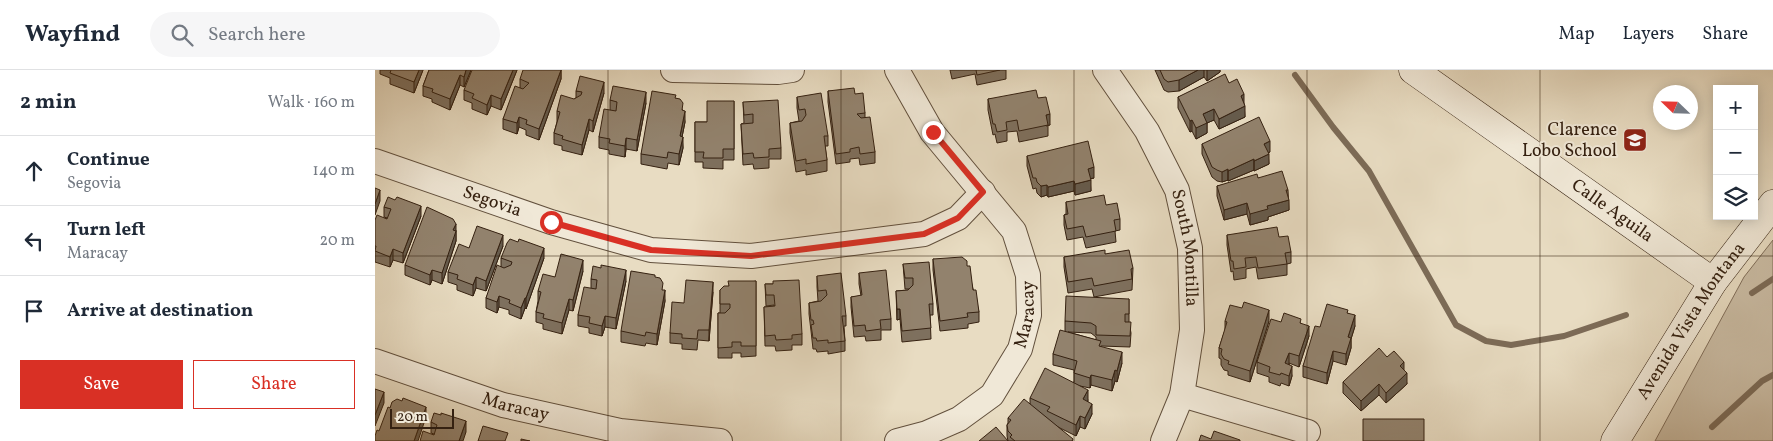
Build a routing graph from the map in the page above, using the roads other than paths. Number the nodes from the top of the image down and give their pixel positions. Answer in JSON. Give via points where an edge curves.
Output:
{"nodes":[{"id":1,"x":673,"y":70,"type":"edge"},
{"id":2,"x":792,"y":70,"type":"edge"},
{"id":3,"x":897,"y":70,"type":"edge"},
{"id":4,"x":1105,"y":70,"type":"edge"},
{"id":5,"x":1413,"y":70,"type":"edge"},
{"id":6,"x":375,"y":161,"type":"edge"},
{"id":7,"x":983,"y":192,"type":"junction"},
{"id":8,"x":1773,"y":204,"type":"edge"},
{"id":9,"x":1713,"y":282,"type":"junction"},
{"id":10,"x":375,"y":362,"type":"edge"},
{"id":11,"x":1182,"y":395,"type":"junction"},
{"id":12,"x":1308,"y":432,"type":"dead end"},
{"id":13,"x":720,"y":441,"type":"edge"},
{"id":14,"x":897,"y":441,"type":"edge"},
{"id":15,"x":1163,"y":441,"type":"edge"},
{"id":16,"x":1615,"y":441,"type":"edge"}],
"edges":[{"from":1,"to":2,"type":"street"},
{"from":3,"to":7,"type":"street","name":"Maracay","via":[[933,132]]},
{"from":4,"to":11,"type":"street","name":"South Montilla","via":[[1147,131],[1179,198],[1190,248],[1192,321]]},
{"from":5,"to":9,"type":"street","name":"Calle Aguila"},
{"from":6,"to":7,"type":"street","name":"Segovia","via":[[551,222],[651,250],[751,256],[924,234],[958,218]]},
{"from":7,"to":14,"type":"street","name":"Maracay","via":[[1014,231],[1028,275],[1029,316],[1020,349],[992,395],[959,419]]},
{"from":8,"to":9,"type":"street","name":"Avenida Vista Montana"},
{"from":9,"to":16,"type":"street","name":"Avenida Vista Montana"},
{"from":10,"to":13,"type":"street","name":"Maracay","via":[[503,405],[620,431]]},
{"from":11,"to":12,"type":"street"},
{"from":11,"to":15,"type":"street","name":"South Montilla"}]}
